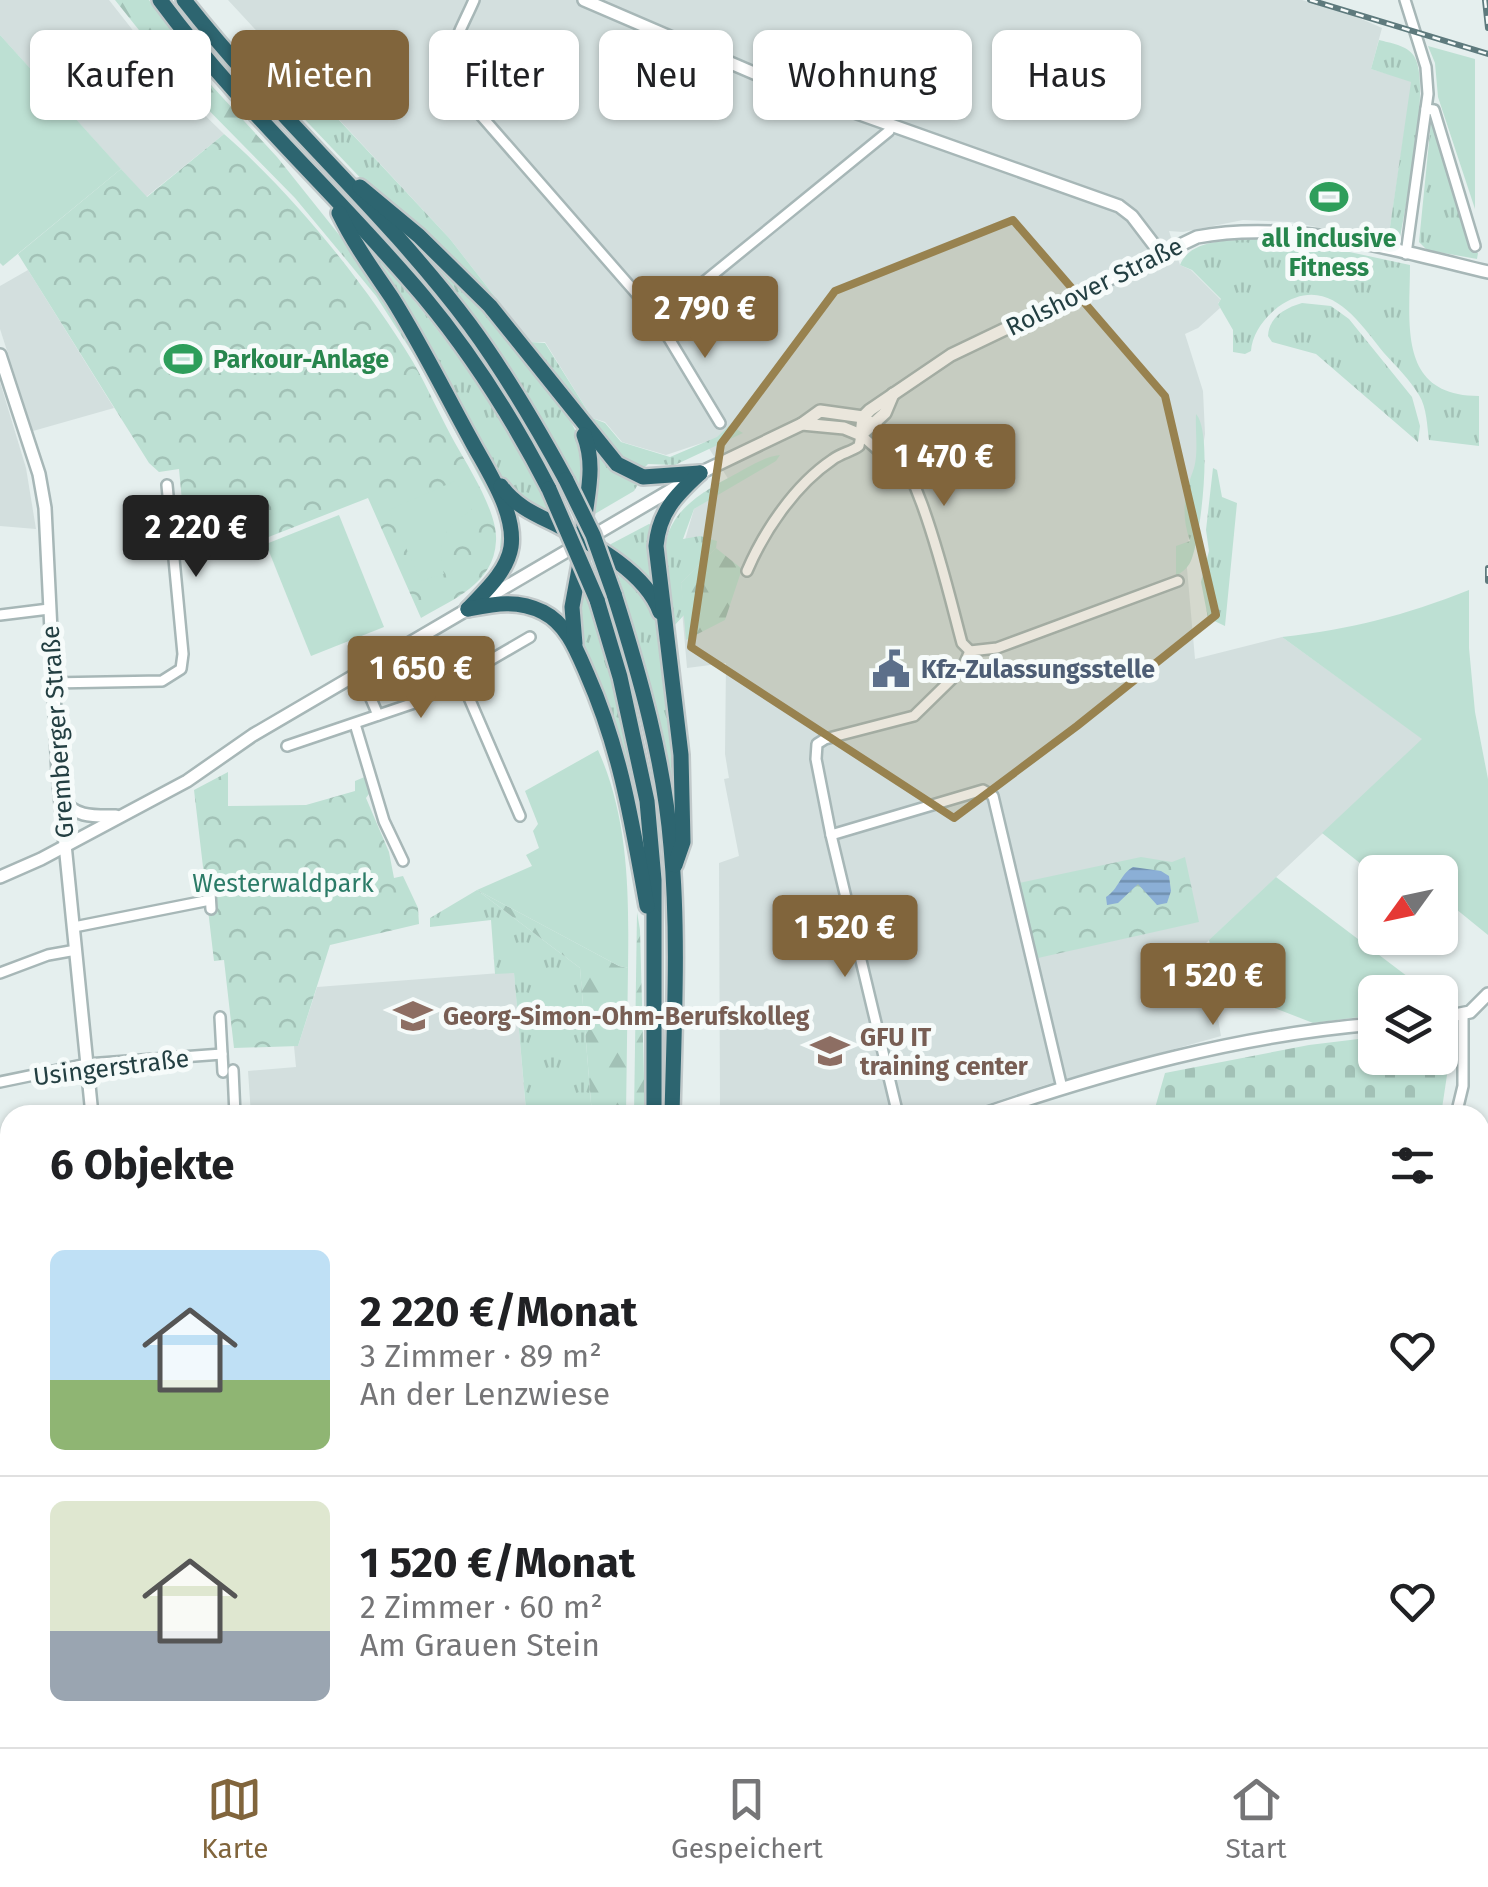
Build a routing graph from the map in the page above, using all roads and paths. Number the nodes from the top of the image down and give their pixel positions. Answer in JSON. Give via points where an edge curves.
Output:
{"nodes":[{"id":1,"x":160,"y":0,"type":"edge"},
{"id":2,"x":184,"y":0,"type":"edge"},
{"id":3,"x":474,"y":0,"type":"edge"},
{"id":4,"x":584,"y":0,"type":"edge"},
{"id":5,"x":1405,"y":0,"type":"edge"},
{"id":6,"x":1426,"y":109,"type":"junction"},
{"id":7,"x":890,"y":126,"type":"junction"},
{"id":8,"x":324,"y":159,"type":"junction"},
{"id":9,"x":332,"y":198,"type":"junction"},
{"id":10,"x":1475,"y":246,"type":"dead end"},
{"id":11,"x":1161,"y":254,"type":"junction"},
{"id":12,"x":1406,"y":254,"type":"junction"},
{"id":13,"x":1488,"y":272,"type":"edge"},
{"id":14,"x":655,"y":306,"type":"junction"},
{"id":15,"x":0,"y":355,"type":"edge"},
{"id":16,"x":893,"y":394,"type":"junction"},
{"id":17,"x":571,"y":409,"type":"junction"},
{"id":18,"x":863,"y":417,"type":"junction"},
{"id":19,"x":720,"y":423,"type":"dead end"},
{"id":20,"x":876,"y":423,"type":"junction"},
{"id":21,"x":802,"y":424,"type":"junction"},
{"id":22,"x":862,"y":435,"type":"junction"},
{"id":23,"x":485,"y":465,"type":"junction"},
{"id":24,"x":700,"y":473,"type":"junction"},
{"id":25,"x":910,"y":479,"type":"junction"},
{"id":26,"x":167,"y":485,"type":"dead end"},
{"id":27,"x":583,"y":542,"type":"junction"},
{"id":28,"x":746,"y":572,"type":"dead end"},
{"id":29,"x":1178,"y":581,"type":"dead end"},
{"id":30,"x":49,"y":609,"type":"junction"},
{"id":31,"x":468,"y":610,"type":"junction"},
{"id":32,"x":0,"y":614,"type":"edge"},
{"id":33,"x":530,"y":637,"type":"dead end"},
{"id":34,"x":670,"y":639,"type":"junction"},
{"id":35,"x":576,"y":648,"type":"junction"},
{"id":36,"x":970,"y":651,"type":"junction"},
{"id":37,"x":360,"y":673,"type":"junction"},
{"id":38,"x":460,"y":677,"type":"junction"},
{"id":39,"x":51,"y":683,"type":"junction"},
{"id":40,"x":378,"y":715,"type":"junction"},
{"id":41,"x":355,"y":724,"type":"junction"},
{"id":42,"x":287,"y":746,"type":"dead end"},
{"id":43,"x":60,"y":795,"type":"junction"},
{"id":44,"x":121,"y":816,"type":"junction"},
{"id":45,"x":520,"y":816,"type":"dead end"},
{"id":46,"x":831,"y":835,"type":"junction"},
{"id":47,"x":64,"y":846,"type":"junction"},
{"id":48,"x":403,"y":861,"type":"dead end"},
{"id":49,"x":672,"y":873,"type":"junction"},
{"id":50,"x":0,"y":877,"type":"edge"},
{"id":51,"x":210,"y":901,"type":"dead end"},
{"id":52,"x":74,"y":927,"type":"junction"},
{"id":53,"x":653,"y":941,"type":"junction"},
{"id":54,"x":76,"y":950,"type":"junction"},
{"id":55,"x":0,"y":973,"type":"edge"},
{"id":56,"x":1486,"y":1002,"type":"edge"},
{"id":57,"x":1464,"y":1014,"type":"junction"},
{"id":58,"x":1458,"y":1015,"type":"edge"},
{"id":59,"x":220,"y":1017,"type":"dead end"},
{"id":60,"x":1358,"y":1027,"type":"edge"},
{"id":61,"x":222,"y":1054,"type":"junction"},
{"id":62,"x":87,"y":1064,"type":"junction"},
{"id":63,"x":0,"y":1082,"type":"edge"},
{"id":64,"x":1062,"y":1088,"type":"junction"},
{"id":65,"x":91,"y":1105,"type":"edge"},
{"id":66,"x":233,"y":1105,"type":"edge"},
{"id":67,"x":654,"y":1105,"type":"edge"},
{"id":68,"x":672,"y":1105,"type":"edge"},
{"id":69,"x":896,"y":1105,"type":"edge"},
{"id":70,"x":1011,"y":1105,"type":"edge"},
{"id":71,"x":1459,"y":1105,"type":"edge"}],
"edges":[{"from":1,"to":9,"type":"highway"},
{"from":2,"to":8,"type":"highway"},
{"from":3,"to":14,"type":"street","via":[[451,54],[457,88],[642,300]]},
{"from":4,"to":7,"type":"street"},
{"from":5,"to":6,"type":"street","via":[[1426,67]]},
{"from":6,"to":10,"type":"street","via":[[1434,110]]},
{"from":6,"to":12,"type":"street"},
{"from":7,"to":11,"type":"street","via":[[1119,206]]},
{"from":7,"to":14,"type":"street","via":[[684,299]]},
{"from":8,"to":17,"type":"highway","via":[[456,269]]},
{"from":8,"to":49,"type":"highway","bridge":true,"via":[[470,325],[566,480],[638,670]]},
{"from":9,"to":23,"type":"highway"},
{"from":9,"to":53,"type":"highway","bridge":true,"via":[[454,335],[550,489],[597,600],[620,677],[646,801]]},
{"from":11,"to":12,"type":"street","name":"Rolshover Straße","via":[[1198,237],[1245,230]]},
{"from":11,"to":16,"type":"street","name":"Rolshover Straße","via":[[951,355]]},
{"from":12,"to":13,"type":"street","name":"Rolshover Straße"},
{"from":14,"to":19,"type":"street"},
{"from":15,"to":30,"type":"street","name":"Gremberger Straße","via":[[40,480]]},
{"from":16,"to":18,"type":"street","name":"Rolshover Straße"},
{"from":16,"to":20,"type":"street","name":"Rolshover Straße"},
{"from":17,"to":24,"type":"highway","via":[[627,471],[656,478]]},
{"from":17,"to":27,"type":"highway","via":[[590,450]]},
{"from":18,"to":20,"type":"street"},
{"from":18,"to":21,"type":"street","via":[[820,411]]},
{"from":18,"to":22,"type":"street"},
{"from":20,"to":22,"type":"street","name":"Rolshover Straße"},
{"from":20,"to":25,"type":"street","via":[[896,445]]},
{"from":21,"to":22,"type":"street"},
{"from":21,"to":24,"type":"street"},
{"from":22,"to":25,"type":"street"},
{"from":22,"to":28,"type":"street","via":[[860,446],[830,460],[783,511]]},
{"from":23,"to":27,"type":"highway","via":[[508,496]]},
{"from":23,"to":31,"type":"highway","via":[[512,544],[492,584]]},
{"from":24,"to":27,"type":"street"},
{"from":24,"to":34,"type":"highway","via":[[673,498],[657,536]]},
{"from":25,"to":36,"type":"street"},
{"from":26,"to":39,"type":"street","via":[[181,670],[162,681]]},
{"from":27,"to":31,"type":"street"},
{"from":27,"to":34,"type":"highway","via":[[640,580]]},
{"from":27,"to":35,"type":"highway","via":[[572,608]]},
{"from":29,"to":36,"type":"street","via":[[997,648]]},
{"from":30,"to":32,"type":"street"},
{"from":30,"to":39,"type":"street","name":"Gremberger Straße"},
{"from":31,"to":35,"type":"highway","via":[[522,604],[560,625]]},
{"from":31,"to":37,"type":"street"},
{"from":33,"to":38,"type":"street"},
{"from":34,"to":49,"type":"highway","via":[[683,842]]},
{"from":35,"to":53,"type":"highway","via":[[623,773]]},
{"from":36,"to":46,"type":"street","via":[[962,668],[914,716],[817,744]]},
{"from":37,"to":40,"type":"street"},
{"from":37,"to":44,"type":"street"},
{"from":38,"to":40,"type":"street"},
{"from":38,"to":45,"type":"street"},
{"from":39,"to":43,"type":"street","name":"Gremberger Straße"},
{"from":40,"to":41,"type":"street"},
{"from":41,"to":42,"type":"street"},
{"from":41,"to":48,"type":"street"},
{"from":43,"to":44,"type":"street","via":[[78,813]]},
{"from":43,"to":47,"type":"street","name":"Gremberger Straße"},
{"from":44,"to":47,"type":"street"},
{"from":46,"to":64,"type":"street","via":[[989,791]]},
{"from":46,"to":69,"type":"street"},
{"from":47,"to":50,"type":"street"},
{"from":47,"to":52,"type":"street","name":"Gremberger Straße"},
{"from":49,"to":68,"type":"highway"},
{"from":51,"to":52,"type":"street"},
{"from":52,"to":54,"type":"street","name":"Gremberger Straße"},
{"from":53,"to":67,"type":"highway"},
{"from":54,"to":55,"type":"street"},
{"from":54,"to":62,"type":"street","name":"Gremberger Straße"},
{"from":56,"to":57,"type":"street"},
{"from":57,"to":58,"type":"street"},
{"from":57,"to":71,"type":"street"},
{"from":59,"to":61,"type":"street","name":"Usingerstraße"},
{"from":60,"to":64,"type":"street","via":[[1221,1047]]},
{"from":61,"to":62,"type":"street","name":"Usingerstraße"},
{"from":61,"to":66,"type":"street","name":"Usingerstraße"},
{"from":62,"to":63,"type":"street","name":"Usingerstraße"},
{"from":62,"to":65,"type":"street","name":"Gremberger Straße"},
{"from":64,"to":70,"type":"street"}]}
